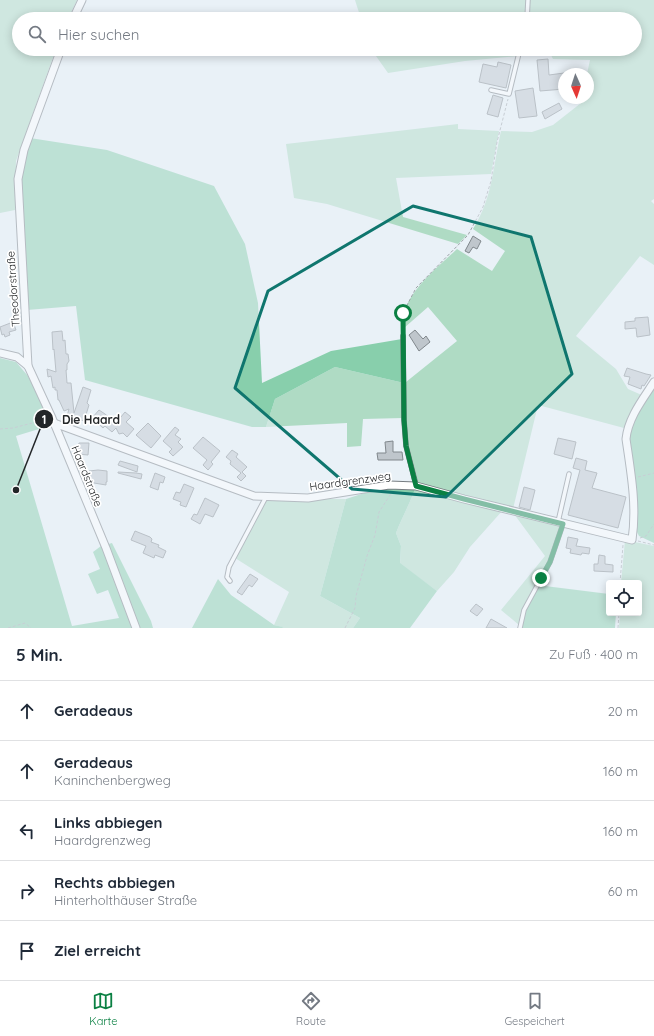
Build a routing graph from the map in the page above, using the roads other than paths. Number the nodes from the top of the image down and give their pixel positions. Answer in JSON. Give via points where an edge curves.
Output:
{"nodes":[{"id":1,"x":82,"y":0,"type":"edge"},
{"id":2,"x":528,"y":0,"type":"edge"},
{"id":3,"x":76,"y":12,"type":"edge"},
{"id":4,"x":527,"y":12,"type":"edge"},
{"id":5,"x":58,"y":56,"type":"edge"},
{"id":6,"x":518,"y":56,"type":"edge"},
{"id":7,"x":492,"y":90,"type":"dead end"},
{"id":8,"x":403,"y":336,"type":"road end"},
{"id":9,"x":1,"y":351,"type":"edge"},
{"id":10,"x":28,"y":366,"type":"junction"},
{"id":11,"x":654,"y":382,"type":"edge"},
{"id":12,"x":53,"y":420,"type":"junction"},
{"id":13,"x":569,"y":474,"type":"dead end"},
{"id":14,"x":416,"y":486,"type":"junction"},
{"id":15,"x":266,"y":496,"type":"junction"},
{"id":16,"x":560,"y":523,"type":"junction"},
{"id":17,"x":230,"y":581,"type":"dead end"},
{"id":18,"x":136,"y":628,"type":"edge"},
{"id":19,"x":520,"y":628,"type":"edge"}],
"edges":[{"from":1,"to":3,"type":"street"},
{"from":2,"to":4,"type":"lane"},
{"from":5,"to":10,"type":"street","name":"Theodorstraße","via":[[24,150],[18,179]]},
{"from":6,"to":7,"type":"lane","via":[[509,94]]},
{"from":8,"to":14,"type":"lane","via":[[406,446]]},
{"from":9,"to":10,"type":"street","via":[[17,357]]},
{"from":10,"to":12,"type":"street","name":"Haardstraße"},
{"from":11,"to":16,"type":"street","name":"Haardgrenzweg","via":[[626,431],[634,510],[634,524],[628,539]]},
{"from":12,"to":15,"type":"street","name":"Haardgrenzweg","via":[[254,496]]},
{"from":12,"to":18,"type":"street","name":"Haardstraße"},
{"from":13,"to":16,"type":"lane"},
{"from":14,"to":15,"type":"street","name":"Haardgrenzweg","via":[[389,484],[308,498]]},
{"from":14,"to":16,"type":"street","name":"Haardgrenzweg"},
{"from":15,"to":17,"type":"lane","via":[[229,567],[227,577]]},
{"from":16,"to":19,"type":"lane","via":[[550,562],[524,610]]}]}
